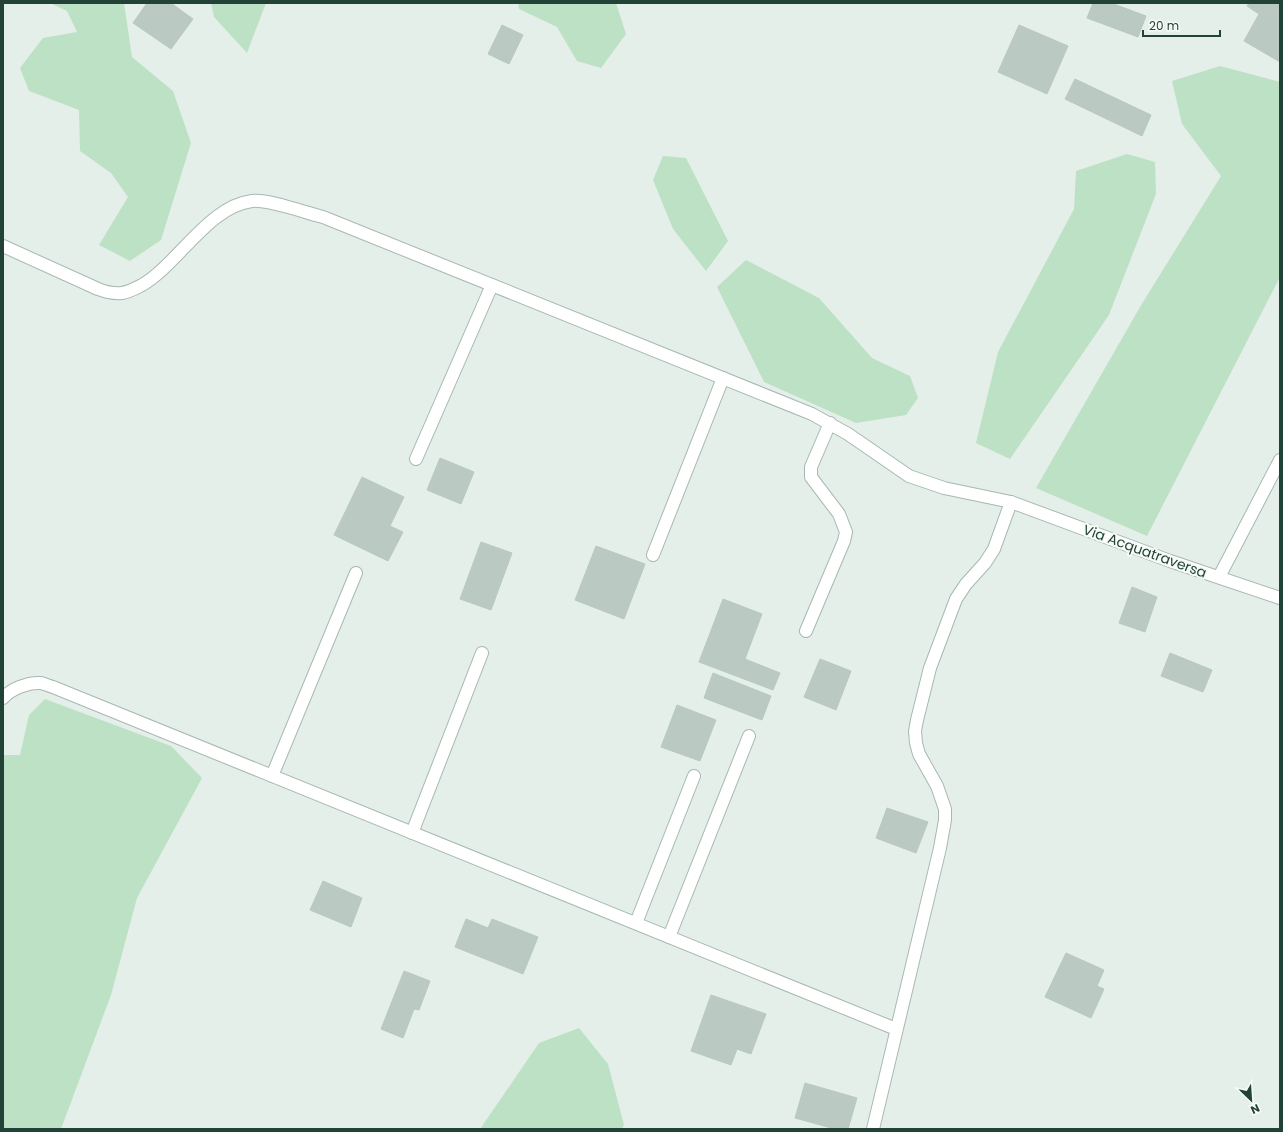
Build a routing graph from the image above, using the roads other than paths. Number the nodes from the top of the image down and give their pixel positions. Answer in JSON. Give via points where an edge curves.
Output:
{"nodes":[{"id":1,"x":3,"y":246,"type":"edge"},
{"id":2,"x":492,"y":285,"type":"junction"},
{"id":3,"x":723,"y":378,"type":"junction"},
{"id":4,"x":830,"y":423,"type":"junction"},
{"id":5,"x":416,"y":458,"type":"dead end"},
{"id":6,"x":1280,"y":460,"type":"edge"},
{"id":7,"x":1011,"y":502,"type":"junction"},
{"id":8,"x":653,"y":555,"type":"dead end"},
{"id":9,"x":356,"y":573,"type":"dead end"},
{"id":10,"x":1219,"y":578,"type":"junction"},
{"id":11,"x":1280,"y":598,"type":"edge"},
{"id":12,"x":806,"y":631,"type":"dead end"},
{"id":13,"x":482,"y":653,"type":"dead end"},
{"id":14,"x":3,"y":698,"type":"edge"},
{"id":15,"x":749,"y":736,"type":"dead end"},
{"id":16,"x":272,"y":776,"type":"junction"},
{"id":17,"x":694,"y":776,"type":"dead end"},
{"id":18,"x":412,"y":833,"type":"junction"},
{"id":19,"x":636,"y":923,"type":"junction"},
{"id":20,"x":669,"y":937,"type":"junction"},
{"id":21,"x":896,"y":1029,"type":"junction"},
{"id":22,"x":873,"y":1129,"type":"edge"}],
"edges":[{"from":1,"to":2,"type":"street","name":"Via Acquatraversa","via":[[98,290],[122,293],[143,284],[160,272],[205,226],[228,210],[246,202],[260,201],[323,217]]},
{"from":2,"to":3,"type":"street","name":"Via Acquatraversa"},
{"from":2,"to":5,"type":"street"},
{"from":3,"to":4,"type":"street","name":"Via Acquatraversa"},
{"from":3,"to":8,"type":"street"},
{"from":4,"to":7,"type":"street","name":"Via Acquatraversa","via":[[909,476],[944,488]]},
{"from":4,"to":12,"type":"street","via":[[811,467],[811,477],[839,514],[846,532]]},
{"from":6,"to":10,"type":"street"},
{"from":7,"to":10,"type":"street","name":"Via Acquatraversa"},
{"from":7,"to":21,"type":"street","via":[[994,549],[956,599],[930,668],[917,720],[917,748],[941,796],[945,820]]},
{"from":9,"to":16,"type":"street"},
{"from":10,"to":11,"type":"street","name":"Via Acquatraversa"},
{"from":13,"to":18,"type":"street"},
{"from":14,"to":16,"type":"street","via":[[27,684],[40,683]]},
{"from":15,"to":20,"type":"street"},
{"from":16,"to":18,"type":"street"},
{"from":17,"to":19,"type":"street"},
{"from":18,"to":19,"type":"street"},
{"from":19,"to":20,"type":"street"},
{"from":20,"to":21,"type":"street"},
{"from":21,"to":22,"type":"street"}]}
